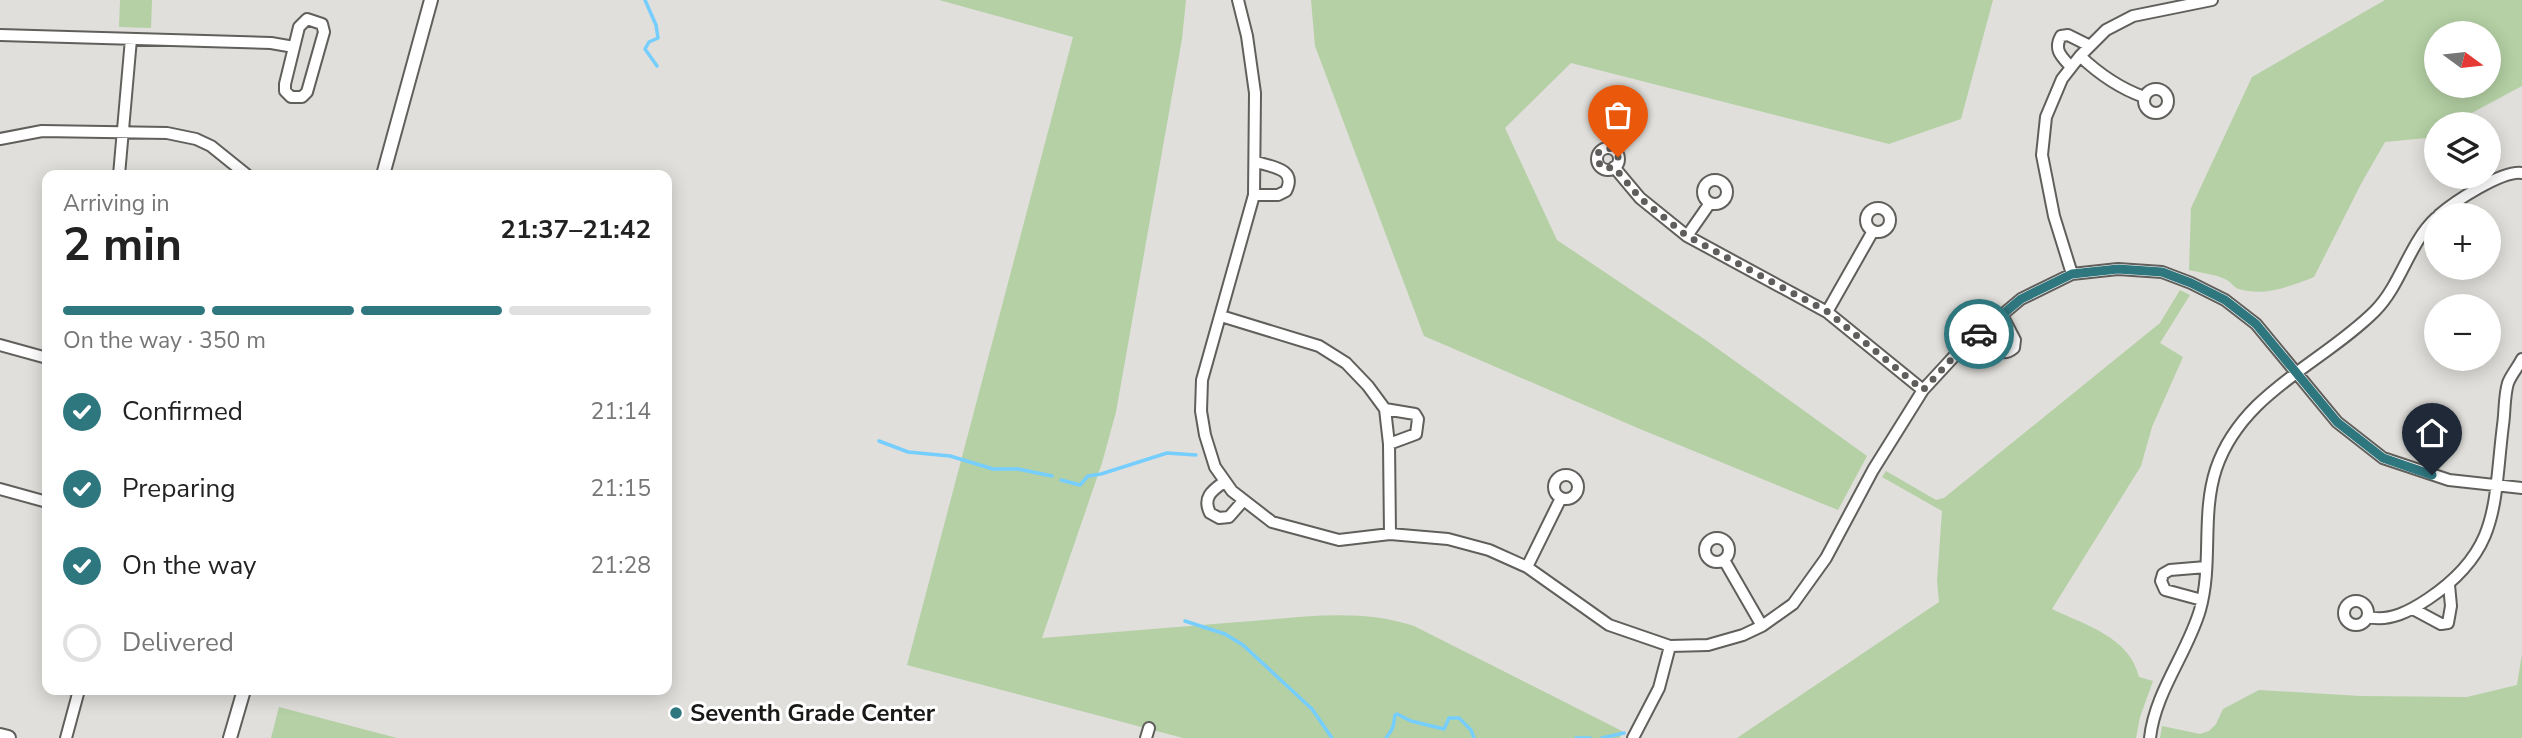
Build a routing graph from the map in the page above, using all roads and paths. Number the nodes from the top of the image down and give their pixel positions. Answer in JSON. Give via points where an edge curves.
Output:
{"nodes":[{"id":1,"x":431,"y":0,"type":"edge"},
{"id":2,"x":1238,"y":0,"type":"edge"},
{"id":3,"x":2212,"y":0,"type":"edge"},
{"id":4,"x":0,"y":36,"type":"edge"},
{"id":5,"x":131,"y":39,"type":"junction"},
{"id":6,"x":2090,"y":46,"type":"junction"},
{"id":7,"x":294,"y":47,"type":"junction"},
{"id":8,"x":2080,"y":56,"type":"junction"},
{"id":9,"x":2071,"y":67,"type":"junction"},
{"id":10,"x":2144,"y":97,"type":"dead end"},
{"id":11,"x":123,"y":133,"type":"junction"},
{"id":12,"x":0,"y":139,"type":"edge"},
{"id":13,"x":1256,"y":162,"type":"junction"},
{"id":14,"x":1614,"y":167,"type":"dead end"},
{"id":15,"x":119,"y":170,"type":"edge"},
{"id":16,"x":243,"y":170,"type":"edge"},
{"id":17,"x":384,"y":170,"type":"edge"},
{"id":18,"x":2518,"y":173,"type":"edge"},
{"id":19,"x":1254,"y":195,"type":"junction"},
{"id":20,"x":1710,"y":203,"type":"dead end"},
{"id":21,"x":2454,"y":203,"type":"edge"},
{"id":22,"x":1872,"y":231,"type":"dead end"},
{"id":23,"x":2424,"y":235,"type":"edge"},
{"id":24,"x":1687,"y":236,"type":"junction"},
{"id":25,"x":2072,"y":274,"type":"junction"},
{"id":26,"x":1828,"y":312,"type":"junction"},
{"id":27,"x":2002,"y":315,"type":"junction"},
{"id":28,"x":1220,"y":316,"type":"junction"},
{"id":29,"x":1978,"y":335,"type":"junction"},
{"id":30,"x":0,"y":345,"type":"edge"},
{"id":31,"x":42,"y":357,"type":"edge"},
{"id":32,"x":2522,"y":359,"type":"edge"},
{"id":33,"x":2294,"y":372,"type":"junction"},
{"id":34,"x":1923,"y":390,"type":"junction"},
{"id":35,"x":1384,"y":409,"type":"junction"},
{"id":36,"x":1389,"y":444,"type":"junction"},
{"id":37,"x":1224,"y":482,"type":"junction"},
{"id":38,"x":2496,"y":485,"type":"junction"},
{"id":39,"x":2522,"y":488,"type":"edge"},
{"id":40,"x":0,"y":489,"type":"edge"},
{"id":41,"x":1561,"y":498,"type":"dead end"},
{"id":42,"x":42,"y":501,"type":"edge"},
{"id":43,"x":1243,"y":501,"type":"junction"},
{"id":44,"x":1391,"y":534,"type":"junction"},
{"id":45,"x":1724,"y":560,"type":"dead end"},
{"id":46,"x":2206,"y":567,"type":"junction"},
{"id":47,"x":1527,"y":568,"type":"junction"},
{"id":48,"x":2449,"y":585,"type":"junction"},
{"id":49,"x":2202,"y":600,"type":"junction"},
{"id":50,"x":2413,"y":609,"type":"junction"},
{"id":51,"x":2368,"y":617,"type":"dead end"},
{"id":52,"x":1762,"y":626,"type":"junction"},
{"id":53,"x":1670,"y":646,"type":"junction"},
{"id":54,"x":78,"y":695,"type":"edge"},
{"id":55,"x":243,"y":695,"type":"edge"},
{"id":56,"x":0,"y":736,"type":"edge"},
{"id":57,"x":8,"y":738,"type":"edge"},
{"id":58,"x":66,"y":738,"type":"edge"},
{"id":59,"x":230,"y":738,"type":"edge"},
{"id":60,"x":1633,"y":738,"type":"edge"},
{"id":61,"x":2150,"y":738,"type":"edge"}],
"edges":[{"from":1,"to":17,"type":"street"},
{"from":2,"to":13,"type":"street","via":[[1255,93]]},
{"from":3,"to":6,"type":"street","via":[[2133,16],[2106,30]]},
{"from":4,"to":5,"type":"street"},
{"from":5,"to":7,"type":"street"},
{"from":5,"to":11,"type":"street"},
{"from":6,"to":8,"type":"street"},
{"from":6,"to":9,"type":"street","via":[[2068,34],[2061,36],[2058,51]]},
{"from":7,"to":7,"type":"street","via":[[285,91],[291,97],[302,97],[324,32],[321,24],[307,19],[299,27]]},
{"from":8,"to":9,"type":"street"},
{"from":8,"to":10,"type":"street","via":[[2098,74]]},
{"from":9,"to":25,"type":"street","via":[[2046,117],[2042,155]]},
{"from":11,"to":12,"type":"street","via":[[42,131]]},
{"from":11,"to":15,"type":"street"},
{"from":11,"to":16,"type":"street","via":[[167,133],[196,139]]},
{"from":13,"to":19,"type":"street"},
{"from":13,"to":19,"type":"street","via":[[1285,170],[1290,184],[1278,195]]},
{"from":14,"to":24,"type":"street","via":[[1640,198]]},
{"from":18,"to":21,"type":"street"},
{"from":19,"to":28,"type":"street"},
{"from":20,"to":24,"type":"street"},
{"from":22,"to":26,"type":"street"},
{"from":23,"to":33,"type":"street","via":[[2377,309]]},
{"from":24,"to":26,"type":"street"},
{"from":25,"to":27,"type":"street","via":[[2021,299]]},
{"from":25,"to":33,"type":"street","via":[[2162,272],[2191,283],[2225,300],[2256,324]]},
{"from":26,"to":34,"type":"street"},
{"from":27,"to":29,"type":"street"},
{"from":27,"to":29,"type":"street","via":[[2015,340],[2008,353],[2001,353]]},
{"from":28,"to":35,"type":"street","via":[[1319,346],[1346,363]]},
{"from":28,"to":37,"type":"street","via":[[1202,380],[1201,411],[1215,467]]},
{"from":29,"to":34,"type":"street"},
{"from":30,"to":31,"type":"street"},
{"from":32,"to":38,"type":"street","via":[[2508,382]]},
{"from":33,"to":38,"type":"street","via":[[2337,422],[2383,458],[2449,480]]},
{"from":33,"to":46,"type":"street","via":[[2250,411],[2226,443],[2208,500]]},
{"from":34,"to":52,"type":"street","via":[[1810,583],[1793,604]]},
{"from":35,"to":36,"type":"street"},
{"from":35,"to":36,"type":"street","via":[[1415,414],[1419,419],[1416,433]]},
{"from":36,"to":44,"type":"street"},
{"from":37,"to":43,"type":"street"},
{"from":37,"to":43,"type":"street","via":[[1207,498],[1210,513],[1229,517]]},
{"from":38,"to":39,"type":"street"},
{"from":38,"to":48,"type":"street","via":[[2484,539],[2468,566]]},
{"from":40,"to":42,"type":"street"},
{"from":41,"to":47,"type":"street"},
{"from":43,"to":44,"type":"street","via":[[1272,522],[1339,540]]},
{"from":44,"to":47,"type":"street","via":[[1448,538]]},
{"from":45,"to":52,"type":"street"},
{"from":46,"to":49,"type":"street"},
{"from":46,"to":49,"type":"street","via":[[2171,570],[2163,573],[2161,581],[2165,590]]},
{"from":47,"to":53,"type":"street","via":[[1609,625]]},
{"from":48,"to":50,"type":"street"},
{"from":48,"to":50,"type":"street","via":[[2448,624]]},
{"from":49,"to":61,"type":"street","via":[[2168,680]]},
{"from":50,"to":51,"type":"street","via":[[2380,620]]},
{"from":52,"to":53,"type":"street","via":[[1708,645]]},
{"from":53,"to":60,"type":"street","via":[[1659,688]]},
{"from":54,"to":58,"type":"street"},
{"from":55,"to":59,"type":"street"},
{"from":56,"to":57,"type":"main road"}]}
